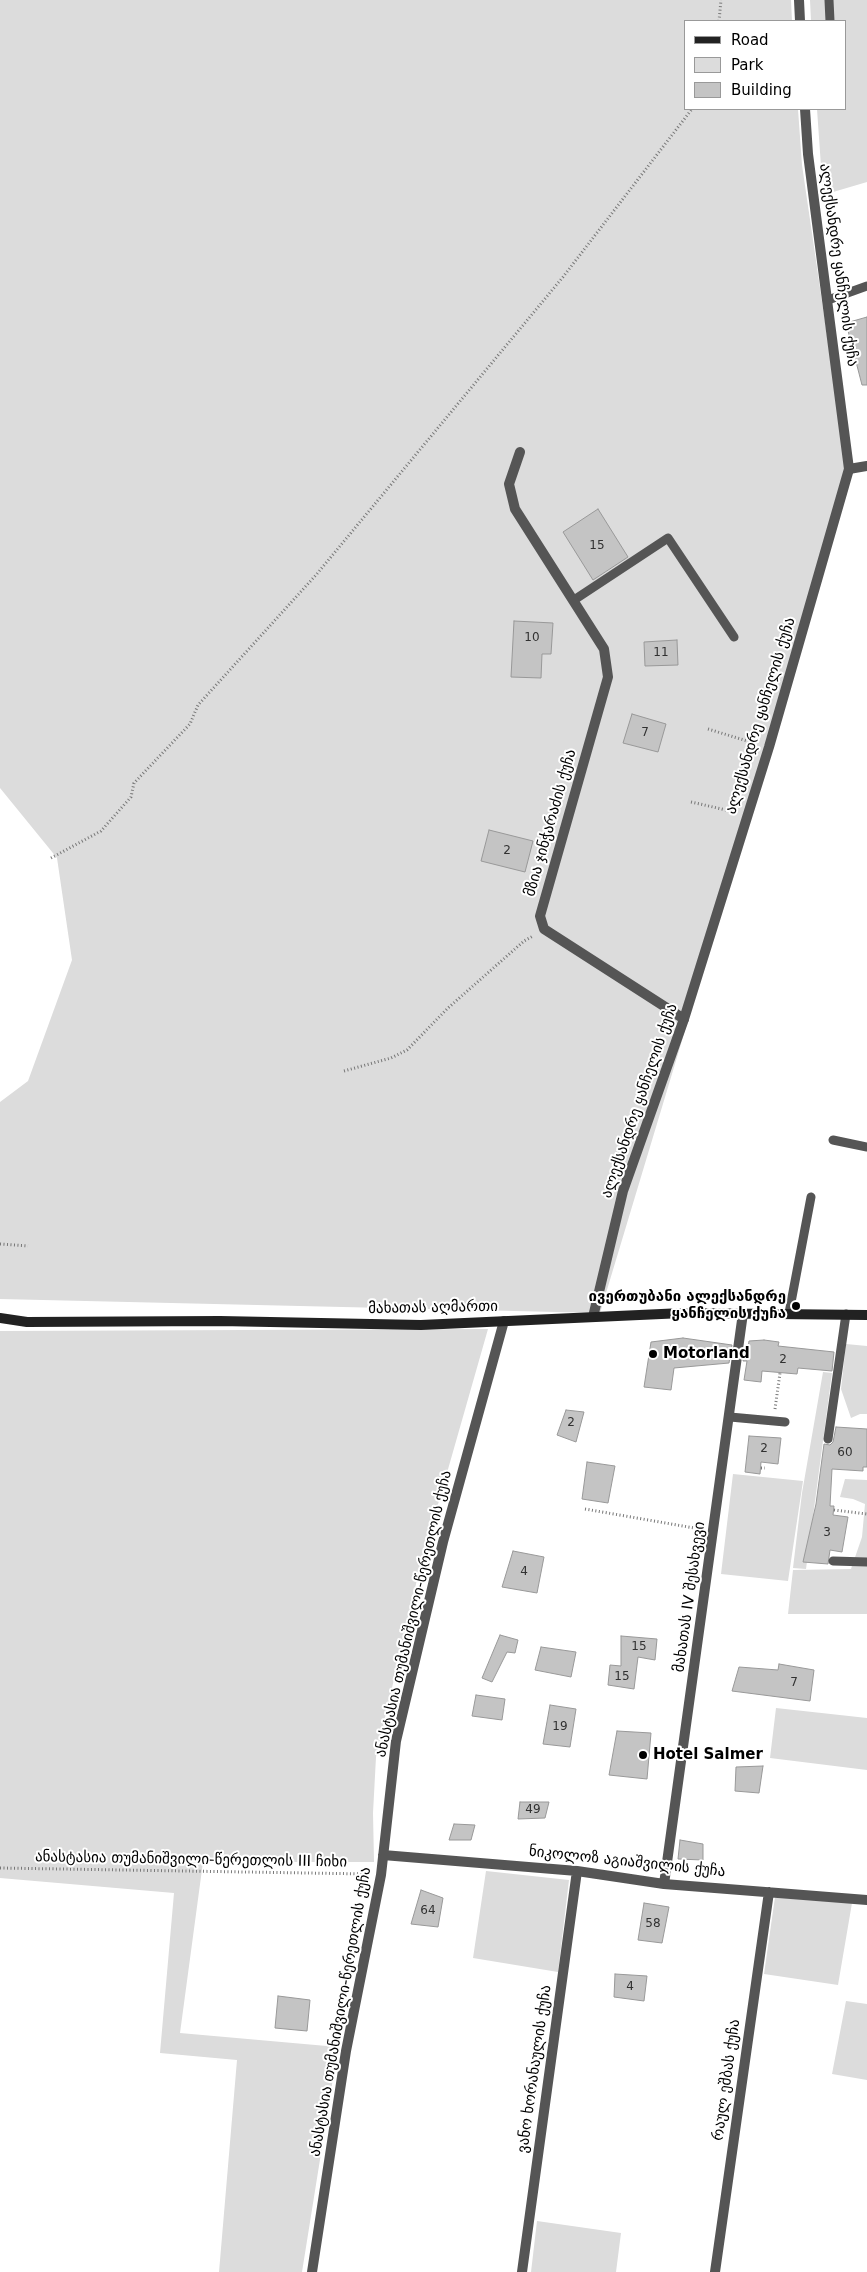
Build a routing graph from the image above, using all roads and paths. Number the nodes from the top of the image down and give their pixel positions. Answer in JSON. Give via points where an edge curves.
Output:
{"nodes":[{"id":1,"x":721,"y":0,"type":"edge"},
{"id":2,"x":799,"y":0,"type":"edge"},
{"id":3,"x":829,"y":0,"type":"edge"},
{"id":4,"x":719,"y":20,"type":"edge"},
{"id":5,"x":800,"y":20,"type":"edge"},
{"id":6,"x":830,"y":20,"type":"edge"},
{"id":7,"x":691,"y":110,"type":"edge"},
{"id":8,"x":805,"y":110,"type":"edge"},
{"id":9,"x":867,"y":286,"type":"edge"},
{"id":10,"x":828,"y":300,"type":"junction"},
{"id":11,"x":520,"y":452,"type":"dead end"},
{"id":12,"x":867,"y":466,"type":"edge"},
{"id":13,"x":849,"y":469,"type":"junction"},
{"id":14,"x":574,"y":600,"type":"junction"},
{"id":15,"x":734,"y":637,"type":"dead end"},
{"id":16,"x":708,"y":729,"type":"dead end"},
{"id":17,"x":768,"y":747,"type":"junction"},
{"id":18,"x":690,"y":802,"type":"dead end"},
{"id":19,"x":748,"y":814,"type":"junction"},
{"id":20,"x":50,"y":858,"type":"dead end"},
{"id":21,"x":544,"y":929,"type":"junction"},
{"id":22,"x":684,"y":1019,"type":"junction"},
{"id":23,"x":344,"y":1071,"type":"dead end"},
{"id":24,"x":833,"y":1140,"type":"dead end"},
{"id":25,"x":867,"y":1148,"type":"edge"},
{"id":26,"x":811,"y":1197,"type":"dead end"},
{"id":27,"x":0,"y":1244,"type":"edge"},
{"id":28,"x":28,"y":1246,"type":"dead end"},
{"id":29,"x":743,"y":1313,"type":"junction"},
{"id":30,"x":789,"y":1313,"type":"junction"},
{"id":31,"x":846,"y":1314,"type":"junction"},
{"id":32,"x":867,"y":1314,"type":"edge"},
{"id":33,"x":593,"y":1317,"type":"junction"},
{"id":34,"x":0,"y":1318,"type":"edge"},
{"id":35,"x":504,"y":1321,"type":"junction"},
{"id":36,"x":780,"y":1373,"type":"dead end"},
{"id":37,"x":730,"y":1417,"type":"junction"},
{"id":38,"x":774,"y":1421,"type":"junction"},
{"id":39,"x":785,"y":1422,"type":"dead end"},
{"id":40,"x":828,"y":1439,"type":"dead end"},
{"id":41,"x":761,"y":1468,"type":"dead end"},
{"id":42,"x":766,"y":1468,"type":"dead end"},
{"id":43,"x":585,"y":1509,"type":"dead end"},
{"id":44,"x":834,"y":1510,"type":"dead end"},
{"id":45,"x":867,"y":1514,"type":"edge"},
{"id":46,"x":715,"y":1531,"type":"junction"},
{"id":47,"x":833,"y":1562,"type":"dead end"},
{"id":48,"x":867,"y":1562,"type":"edge"},
{"id":49,"x":384,"y":1855,"type":"junction"},
{"id":50,"x":0,"y":1868,"type":"edge"},
{"id":51,"x":577,"y":1871,"type":"junction"},
{"id":52,"x":381,"y":1875,"type":"junction"},
{"id":53,"x":664,"y":1884,"type":"junction"},
{"id":54,"x":769,"y":1892,"type":"junction"},
{"id":55,"x":867,"y":1900,"type":"edge"},
{"id":56,"x":312,"y":2272,"type":"edge"},
{"id":57,"x":522,"y":2272,"type":"edge"},
{"id":58,"x":715,"y":2272,"type":"edge"}],
"edges":[{"from":1,"to":4,"type":"path"},
{"from":2,"to":5,"type":"street"},
{"from":3,"to":6,"type":"lane"},
{"from":7,"to":20,"type":"path","via":[[563,277],[316,575],[198,705],[190,724],[134,783],[131,797],[101,831]]},
{"from":8,"to":10,"type":"street","name":"ალექსანდრე ყანჩელის ქუჩა"},
{"from":9,"to":10,"type":"lane"},
{"from":10,"to":13,"type":"street","name":"ალექსანდრე ყანჩელის ქუჩა"},
{"from":11,"to":14,"type":"street","name":"მზია ჯინჭარაძის ქუჩა","via":[[509,484],[515,509]]},
{"from":12,"to":13,"type":"street"},
{"from":13,"to":17,"type":"street","name":"ალექსანდრე ყანჩელის ქუჩა"},
{"from":14,"to":15,"type":"lane","via":[[668,538]]},
{"from":14,"to":21,"type":"street","name":"მზია ჯინჭარაძის ქუჩა","via":[[604,649],[608,677],[540,916]]},
{"from":16,"to":17,"type":"path"},
{"from":17,"to":19,"type":"street","name":"ალექსანდრე ყანჩელის ქუჩა"},
{"from":18,"to":19,"type":"path"},
{"from":19,"to":22,"type":"street","name":"ალექსანდრე ყანჩელის ქუჩა"},
{"from":21,"to":22,"type":"street"},
{"from":21,"to":23,"type":"path","via":[[524,941],[448,1008],[407,1050],[391,1058]]},
{"from":22,"to":33,"type":"street","name":"ალექსანდრე ყანჩელის ქუჩა","via":[[623,1191]]},
{"from":24,"to":25,"type":"lane"},
{"from":26,"to":30,"type":"lane"},
{"from":27,"to":28,"type":"path"},
{"from":29,"to":30,"type":"main road","name":"მახათას აღმართი"},
{"from":29,"to":33,"type":"main road","name":"მახათას აღმართი"},
{"from":29,"to":37,"type":"street","name":"მახათას IV შესახვევი"},
{"from":30,"to":31,"type":"main road","name":"მახათას აღმართი"},
{"from":31,"to":32,"type":"main road","name":"მახათას აღმართი"},
{"from":31,"to":40,"type":"lane"},
{"from":33,"to":35,"type":"main road","name":"მახათას აღმართი"},
{"from":34,"to":35,"type":"main road","name":"მახათას აღმართი","via":[[27,1322],[220,1321],[420,1326]]},
{"from":35,"to":49,"type":"street","name":"ანასტასია თუმანიშვილი-წერეთლის ქუჩა","via":[[443,1542],[396,1741]]},
{"from":36,"to":38,"type":"path"},
{"from":37,"to":38,"type":"lane"},
{"from":37,"to":46,"type":"street","name":"მახათას IV შესახვევი"},
{"from":38,"to":39,"type":"lane"},
{"from":41,"to":42,"type":"path"},
{"from":43,"to":46,"type":"path"},
{"from":44,"to":45,"type":"path"},
{"from":46,"to":53,"type":"street","name":"მახათას IV შესახვევი"},
{"from":47,"to":48,"type":"lane"},
{"from":49,"to":51,"type":"street","name":"ნიკოლოზ აგიაშვილის ქუჩა"},
{"from":49,"to":52,"type":"street","name":"ანასტასია თუმანიშვილი-წერეთლის ქუჩა"},
{"from":50,"to":52,"type":"path","name":"ანასტასია თუმანიშვილი-წერეთლის III ჩიხი"},
{"from":51,"to":53,"type":"street","name":"ნიკოლოზ აგიაშვილის ქუჩა"},
{"from":51,"to":57,"type":"street","name":"ვანო ხორანაულის ქუჩა"},
{"from":52,"to":56,"type":"street","name":"ანასტასია თუმანიშვილი-წერეთლის ქუჩა","via":[[346,2051]]},
{"from":53,"to":54,"type":"street","name":"ნიკოლოზ აგიაშვილის ქუჩა"},
{"from":54,"to":55,"type":"street","name":"ნიკოლოზ აგიაშვილის ქუჩა"},
{"from":54,"to":58,"type":"street","name":"რაულ ეშბას ქუჩა"}]}
